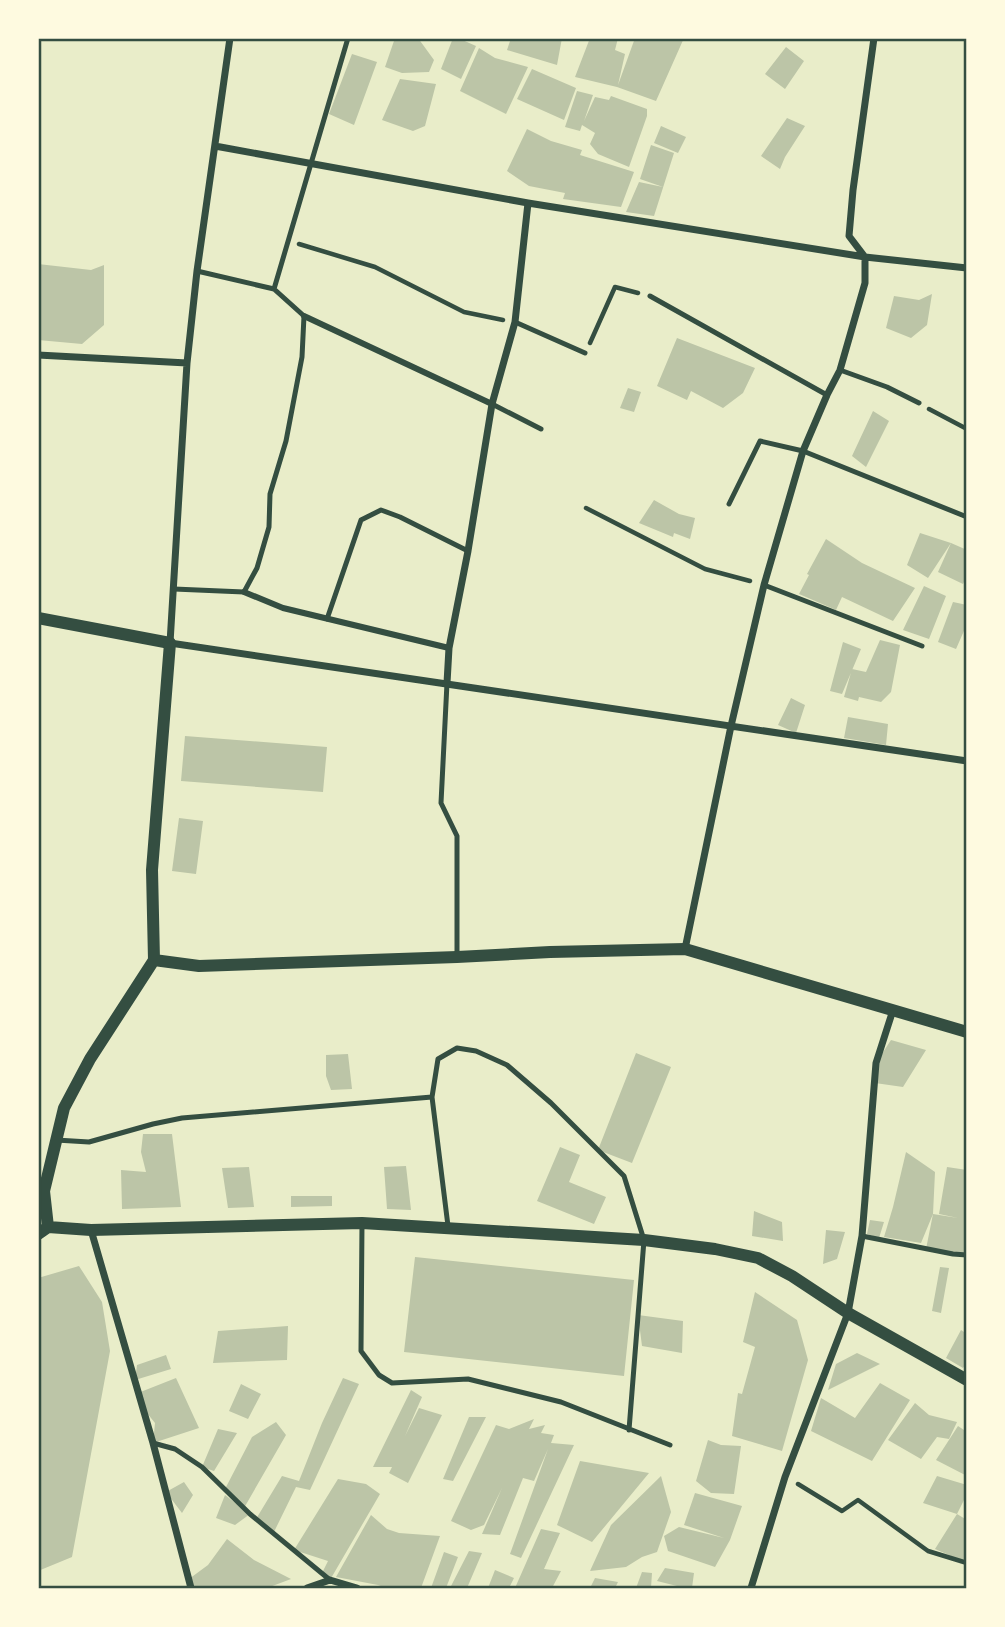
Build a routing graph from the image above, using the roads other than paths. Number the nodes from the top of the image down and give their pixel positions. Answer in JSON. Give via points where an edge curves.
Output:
{"nodes":[{"id":1,"x":230,"y":38,"type":"edge"},
{"id":2,"x":348,"y":38,"type":"edge"},
{"id":3,"x":874,"y":38,"type":"edge"},
{"id":4,"x":215,"y":146,"type":"junction"},
{"id":5,"x":310,"y":165,"type":"junction"},
{"id":6,"x":528,"y":203,"type":"junction"},
{"id":7,"x":864,"y":257,"type":"junction"},
{"id":8,"x":967,"y":268,"type":"edge"},
{"id":9,"x":197,"y":271,"type":"junction"},
{"id":10,"x":274,"y":289,"type":"junction"},
{"id":11,"x":650,"y":296,"type":"road end"},
{"id":12,"x":304,"y":316,"type":"junction"},
{"id":13,"x":515,"y":322,"type":"junction"},
{"id":14,"x":585,"y":353,"type":"road end"},
{"id":15,"x":38,"y":355,"type":"edge"},
{"id":16,"x":187,"y":363,"type":"junction"},
{"id":17,"x":840,"y":370,"type":"junction"},
{"id":18,"x":827,"y":395,"type":"junction"},
{"id":19,"x":919,"y":403,"type":"road end"},
{"id":20,"x":492,"y":404,"type":"junction"},
{"id":21,"x":541,"y":429,"type":"dead end"},
{"id":22,"x":803,"y":451,"type":"junction"},
{"id":23,"x":729,"y":504,"type":"dead end"},
{"id":24,"x":967,"y":517,"type":"edge"},
{"id":25,"x":468,"y":551,"type":"junction"},
{"id":26,"x":764,"y":585,"type":"junction"},
{"id":27,"x":174,"y":589,"type":"junction"},
{"id":28,"x":244,"y":593,"type":"junction"},
{"id":29,"x":38,"y":618,"type":"edge"},
{"id":30,"x":327,"y":619,"type":"junction"},
{"id":31,"x":170,"y":643,"type":"junction"},
{"id":32,"x":922,"y":646,"type":"dead end"},
{"id":33,"x":449,"y":648,"type":"junction"},
{"id":34,"x":446,"y":683,"type":"junction"},
{"id":35,"x":731,"y":726,"type":"junction"},
{"id":36,"x":966,"y":763,"type":"edge"},
{"id":37,"x":685,"y":950,"type":"junction"},
{"id":38,"x":457,"y":957,"type":"junction"},
{"id":39,"x":154,"y":960,"type":"junction"},
{"id":40,"x":893,"y":1010,"type":"junction"},
{"id":41,"x":967,"y":1032,"type":"edge"},
{"id":42,"x":432,"y":1097,"type":"junction"},
{"id":43,"x":56,"y":1140,"type":"junction"},
{"id":44,"x":362,"y":1223,"type":"junction"},
{"id":45,"x":448,"y":1227,"type":"junction"},
{"id":46,"x":91,"y":1230,"type":"junction"},
{"id":47,"x":43,"y":1231,"type":"edge"},
{"id":48,"x":862,"y":1236,"type":"junction"},
{"id":49,"x":644,"y":1240,"type":"junction"},
{"id":50,"x":967,"y":1255,"type":"edge"},
{"id":51,"x":848,"y":1313,"type":"junction"},
{"id":52,"x":967,"y":1380,"type":"edge"},
{"id":53,"x":629,"y":1430,"type":"junction"},
{"id":54,"x":153,"y":1443,"type":"junction"},
{"id":55,"x":670,"y":1445,"type":"dead end"},
{"id":56,"x":330,"y":1580,"type":"junction"},
{"id":57,"x":191,"y":1588,"type":"edge"},
{"id":58,"x":307,"y":1588,"type":"edge"},
{"id":59,"x":357,"y":1588,"type":"edge"},
{"id":60,"x":751,"y":1588,"type":"edge"}],
"edges":[{"from":1,"to":4,"type":"street"},
{"from":2,"to":5,"type":"lane"},
{"from":3,"to":7,"type":"street","via":[[849,236]]},
{"from":4,"to":5,"type":"street"},
{"from":4,"to":9,"type":"street"},
{"from":5,"to":6,"type":"street"},
{"from":5,"to":10,"type":"lane"},
{"from":6,"to":7,"type":"street"},
{"from":6,"to":13,"type":"street"},
{"from":7,"to":8,"type":"street"},
{"from":7,"to":17,"type":"street","via":[[865,284]]},
{"from":9,"to":10,"type":"lane"},
{"from":9,"to":16,"type":"street"},
{"from":10,"to":12,"type":"lane"},
{"from":11,"to":18,"type":"lane"},
{"from":12,"to":20,"type":"street"},
{"from":12,"to":28,"type":"lane","via":[[302,356],[286,441],[270,494],[269,527]]},
{"from":13,"to":14,"type":"lane"},
{"from":13,"to":20,"type":"street"},
{"from":15,"to":16,"type":"street"},
{"from":16,"to":27,"type":"street"},
{"from":17,"to":18,"type":"street"},
{"from":17,"to":19,"type":"lane"},
{"from":18,"to":22,"type":"street"},
{"from":20,"to":21,"type":"lane"},
{"from":20,"to":25,"type":"street"},
{"from":22,"to":23,"type":"lane","via":[[760,442]]},
{"from":22,"to":24,"type":"lane"},
{"from":22,"to":26,"type":"street"},
{"from":25,"to":30,"type":"lane","via":[[381,509],[361,520]]},
{"from":25,"to":33,"type":"street"},
{"from":26,"to":32,"type":"lane"},
{"from":26,"to":35,"type":"street"},
{"from":27,"to":28,"type":"lane"},
{"from":27,"to":31,"type":"street"},
{"from":28,"to":30,"type":"street"},
{"from":29,"to":31,"type":"street"},
{"from":30,"to":33,"type":"street"},
{"from":31,"to":34,"type":"street"},
{"from":31,"to":39,"type":"street","via":[[152,870]]},
{"from":33,"to":34,"type":"street"},
{"from":34,"to":35,"type":"street"},
{"from":34,"to":38,"type":"lane","via":[[441,803],[457,836]]},
{"from":35,"to":36,"type":"street"},
{"from":35,"to":37,"type":"street"},
{"from":37,"to":38,"type":"street"},
{"from":37,"to":40,"type":"street"},
{"from":38,"to":39,"type":"street","via":[[199,966]]},
{"from":39,"to":43,"type":"street","via":[[90,1059],[64,1108]]},
{"from":40,"to":41,"type":"street"},
{"from":40,"to":48,"type":"street","via":[[876,1063]]},
{"from":42,"to":43,"type":"lane","via":[[182,1118],[89,1142]]},
{"from":42,"to":45,"type":"lane"},
{"from":42,"to":49,"type":"lane","via":[[438,1059],[457,1048],[507,1065],[624,1176]]},
{"from":43,"to":47,"type":"street","via":[[44,1191]]},
{"from":44,"to":45,"type":"street"},
{"from":44,"to":46,"type":"street"},
{"from":44,"to":53,"type":"lane","via":[[361,1351],[379,1375],[392,1383],[468,1379],[561,1402]]},
{"from":45,"to":49,"type":"street"},
{"from":46,"to":47,"type":"street"},
{"from":46,"to":54,"type":"street"},
{"from":48,"to":50,"type":"lane"},
{"from":48,"to":51,"type":"street"},
{"from":49,"to":51,"type":"street","via":[[758,1258]]},
{"from":49,"to":53,"type":"lane"},
{"from":51,"to":52,"type":"street"},
{"from":51,"to":60,"type":"street","via":[[785,1477]]},
{"from":53,"to":55,"type":"lane"},
{"from":54,"to":56,"type":"lane","via":[[176,1450],[202,1467]]},
{"from":54,"to":57,"type":"street"},
{"from":56,"to":58,"type":"street"},
{"from":56,"to":59,"type":"street"}]}
